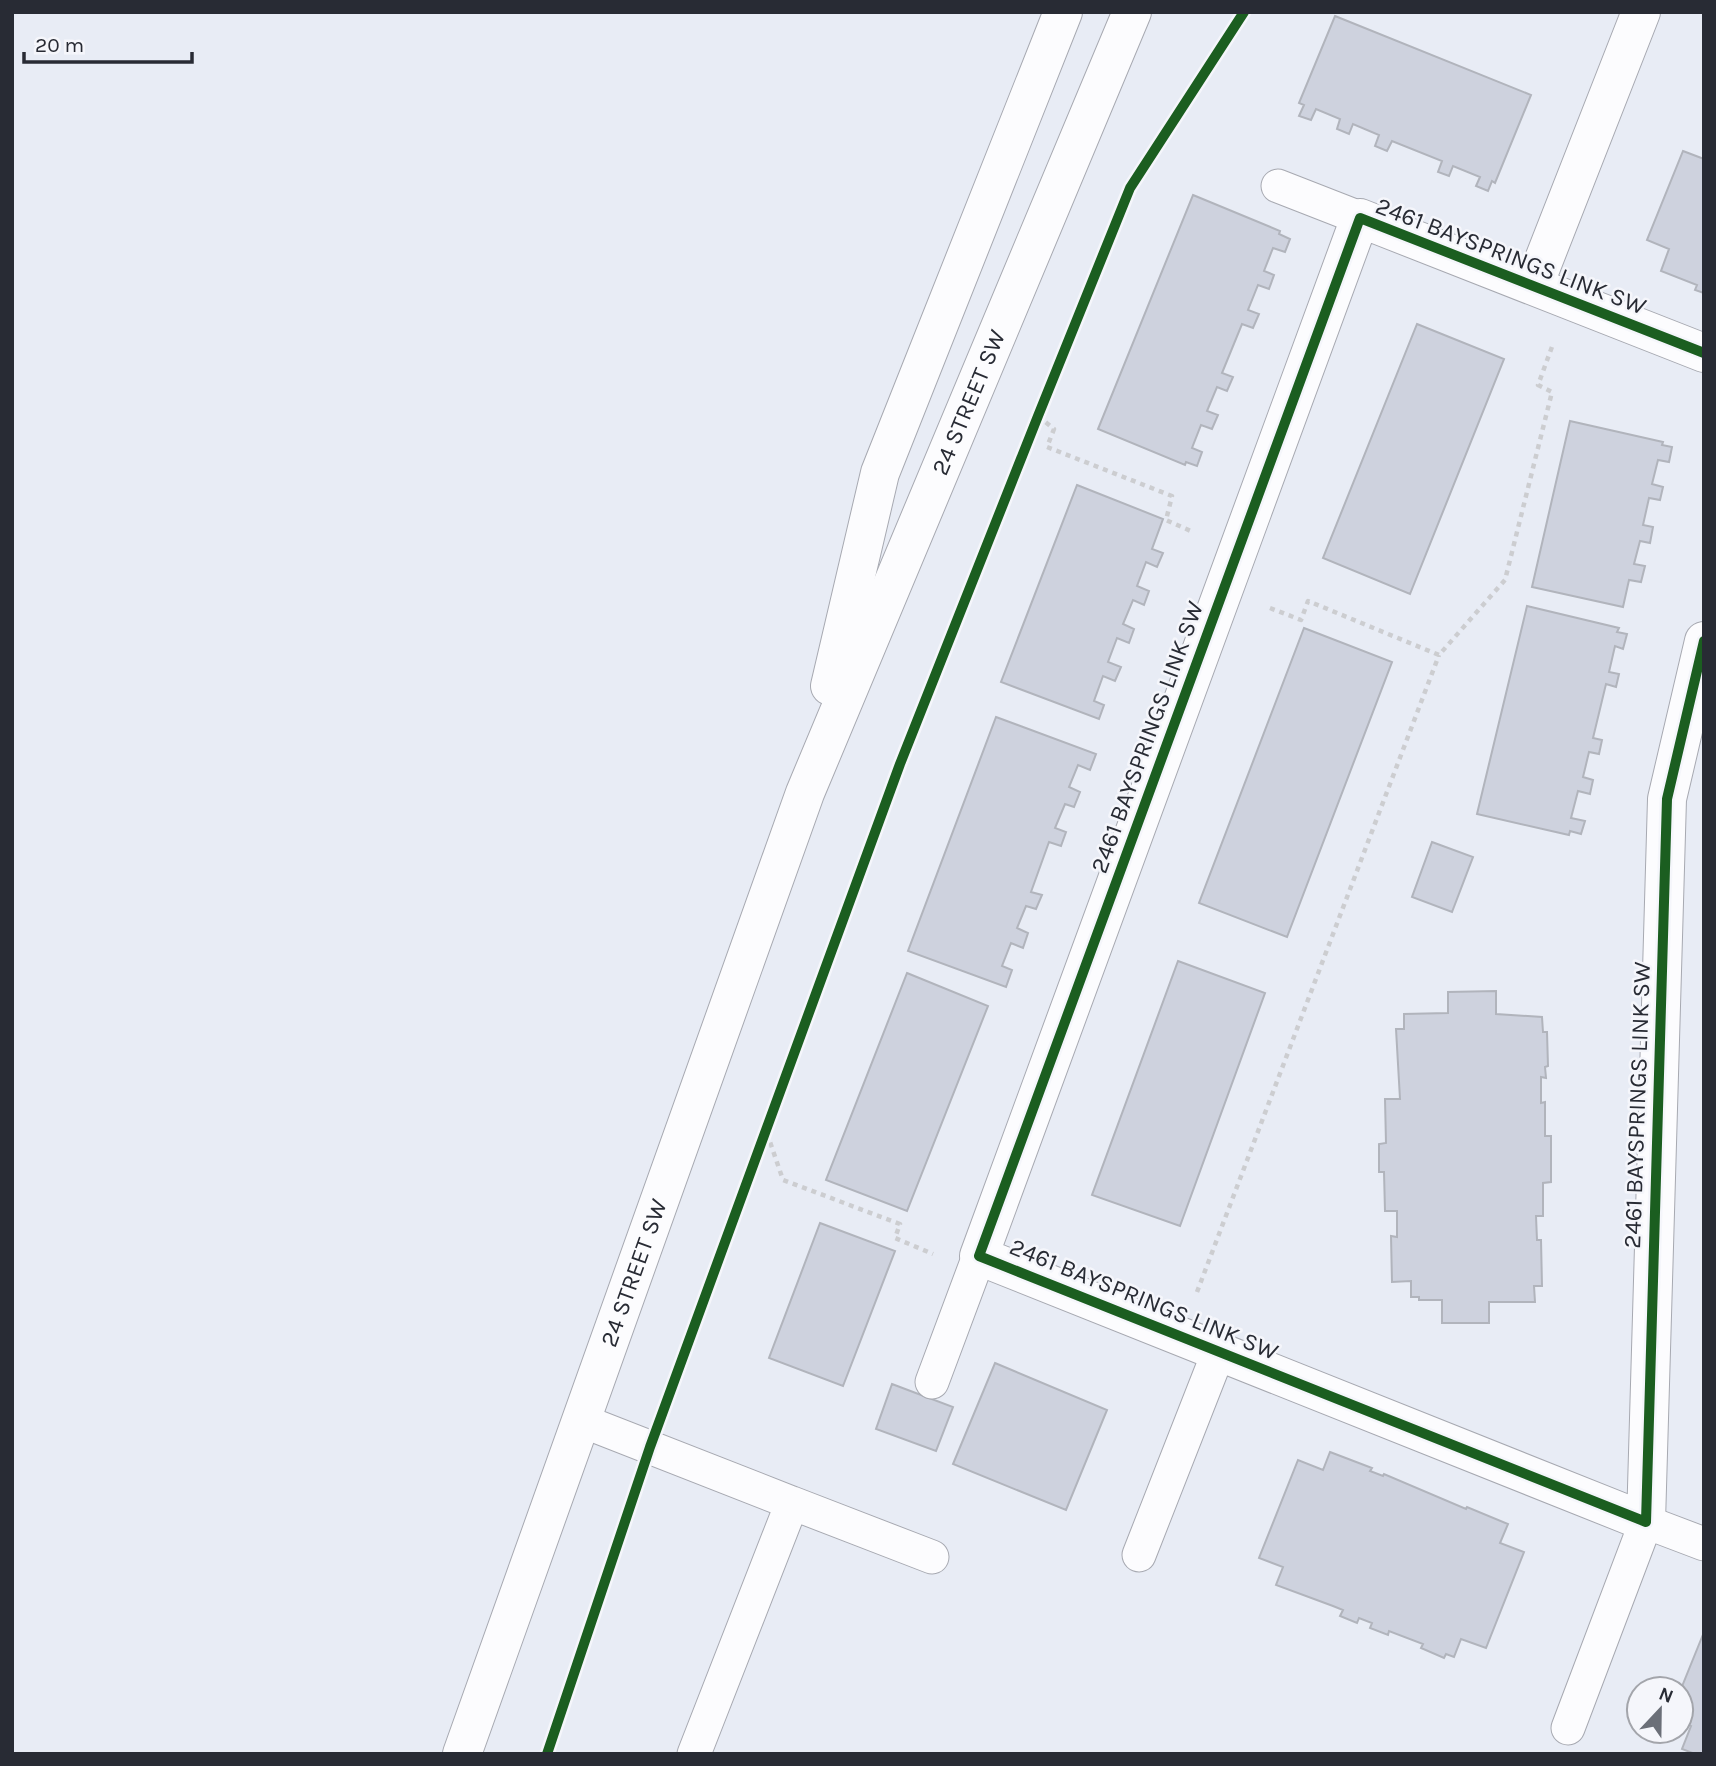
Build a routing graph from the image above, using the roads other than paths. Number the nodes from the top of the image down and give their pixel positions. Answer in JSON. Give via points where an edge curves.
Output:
{"nodes":[{"id":1,"x":1063,"y":12,"type":"edge"},
{"id":2,"x":1641,"y":12,"type":"edge"},
{"id":3,"x":1134,"y":17,"type":"edge"},
{"id":4,"x":1278,"y":186,"type":"dead end"},
{"id":5,"x":1360,"y":218,"type":"junction"},
{"id":6,"x":1534,"y":285,"type":"junction"},
{"id":7,"x":1704,"y":353,"type":"edge"},
{"id":8,"x":1704,"y":641,"type":"edge"},
{"id":9,"x":805,"y":793,"type":"junction"},
{"id":10,"x":976,"y":1263,"type":"junction"},
{"id":11,"x":1219,"y":1352,"type":"junction"},
{"id":12,"x":932,"y":1382,"type":"dead end"},
{"id":13,"x":580,"y":1420,"type":"junction"},
{"id":14,"x":792,"y":1503,"type":"junction"},
{"id":15,"x":1646,"y":1522,"type":"junction"},
{"id":16,"x":1704,"y":1544,"type":"edge"},
{"id":17,"x":1139,"y":1555,"type":"dead end"},
{"id":18,"x":932,"y":1557,"type":"dead end"},
{"id":19,"x":1568,"y":1728,"type":"dead end"},
{"id":20,"x":462,"y":1754,"type":"edge"},
{"id":21,"x":694,"y":1754,"type":"edge"}],
"edges":[{"from":1,"to":9,"type":"street","name":"24 STREET SW","via":[[880,473]]},
{"from":2,"to":6,"type":"street","name":"2461 BAYSPRINGS LINK SW"},
{"from":3,"to":9,"type":"street","name":"24 STREET SW"},
{"from":4,"to":5,"type":"lane"},
{"from":5,"to":6,"type":"street","name":"2461 BAYSPRINGS LINK SW"},
{"from":5,"to":10,"type":"street","name":"2461 BAYSPRINGS LINK SW"},
{"from":6,"to":7,"type":"street","name":"2461 BAYSPRINGS LINK SW"},
{"from":8,"to":15,"type":"street","name":"2461 BAYSPRINGS LINK SW","via":[[1667,799]]},
{"from":9,"to":13,"type":"street","name":"24 STREET SW"},
{"from":10,"to":11,"type":"street","name":"2461 BAYSPRINGS LINK SW"},
{"from":10,"to":12,"type":"lane"},
{"from":11,"to":15,"type":"street","name":"2461 BAYSPRINGS LINK SW"},
{"from":11,"to":17,"type":"lane"},
{"from":13,"to":14,"type":"lane"},
{"from":13,"to":20,"type":"street","name":"24 STREET SW"},
{"from":14,"to":18,"type":"lane"},
{"from":14,"to":21,"type":"lane"},
{"from":15,"to":16,"type":"lane"},
{"from":15,"to":19,"type":"lane"}]}
